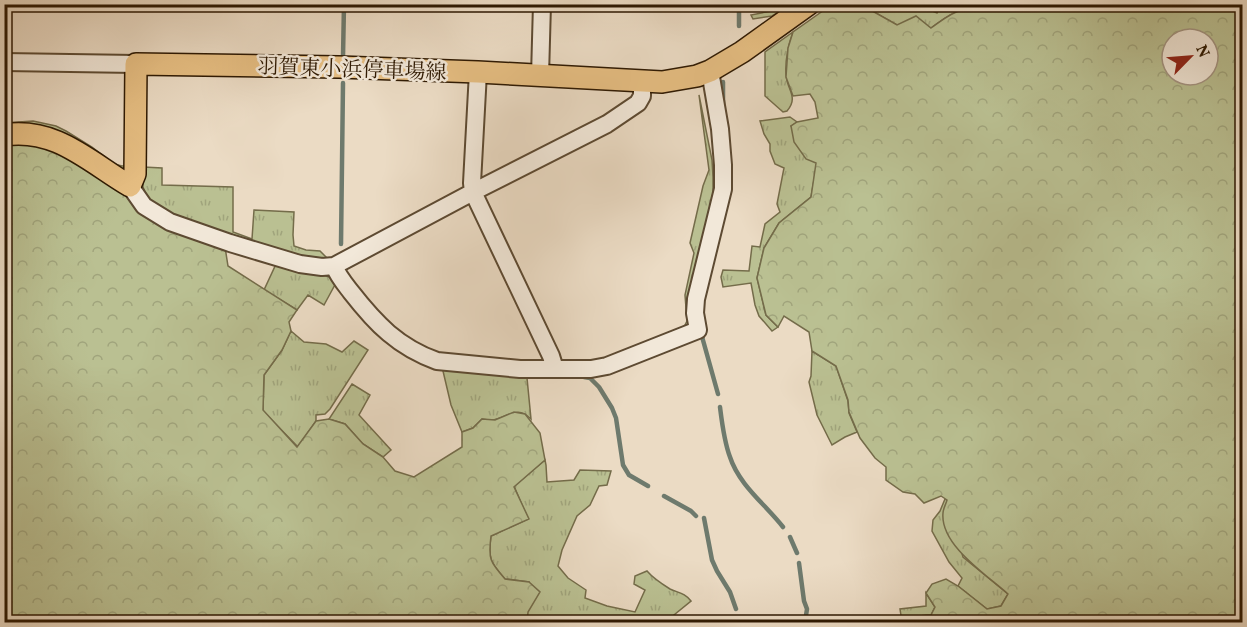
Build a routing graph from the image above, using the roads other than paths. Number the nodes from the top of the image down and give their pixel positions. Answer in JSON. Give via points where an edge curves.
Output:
{"nodes":[{"id":1,"x":542,"y":4,"type":"edge"},
{"id":2,"x":809,"y":4,"type":"edge"},
{"id":3,"x":4,"y":62,"type":"edge"},
{"id":4,"x":136,"y":64,"type":"junction"},
{"id":5,"x":710,"y":71,"type":"junction"},
{"id":6,"x":478,"y":72,"type":"junction"},
{"id":7,"x":540,"y":76,"type":"junction"},
{"id":8,"x":642,"y":82,"type":"junction"},
{"id":9,"x":4,"y":135,"type":"edge"},
{"id":10,"x":130,"y":186,"type":"junction"},
{"id":11,"x":473,"y":192,"type":"junction"},
{"id":12,"x":334,"y":266,"type":"junction"},
{"id":13,"x":555,"y":369,"type":"junction"}],
"edges":[{"from":1,"to":7,"type":"street"},
{"from":2,"to":5,"type":"main road","name":"羽賀東小浜停車場線"},
{"from":3,"to":4,"type":"street"},
{"from":4,"to":6,"type":"main road","name":"羽賀東小浜停車場線"},
{"from":4,"to":10,"type":"main road","via":[[135,174]]},
{"from":5,"to":8,"type":"main road","name":"羽賀東小浜停車場線","via":[[681,80]]},
{"from":5,"to":13,"type":"street","via":[[720,129],[723,189],[696,299],[698,330],[607,366]]},
{"from":6,"to":7,"type":"main road","name":"羽賀東小浜停車場線"},
{"from":6,"to":11,"type":"street"},
{"from":7,"to":8,"type":"main road","name":"羽賀東小浜停車場線"},
{"from":8,"to":11,"type":"street","via":[[638,103],[607,124]]},
{"from":9,"to":10,"type":"main road","via":[[34,134],[53,139]]},
{"from":10,"to":12,"type":"street","via":[[144,206],[170,222],[300,264]]},
{"from":11,"to":12,"type":"street"},
{"from":11,"to":13,"type":"street"},
{"from":12,"to":13,"type":"street","via":[[374,321],[425,356],[476,365]]}]}
